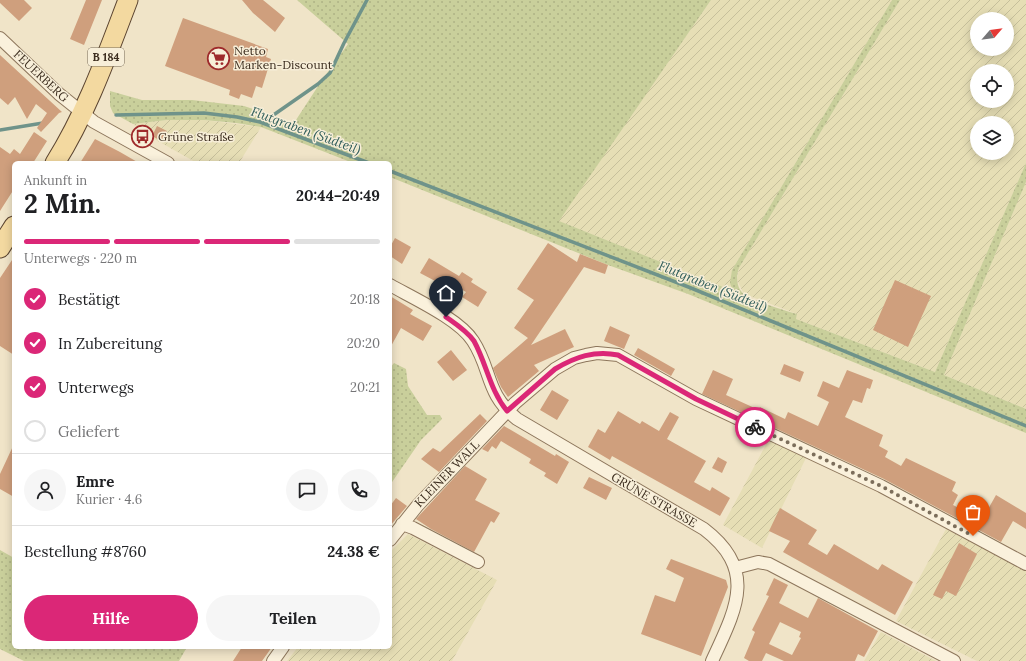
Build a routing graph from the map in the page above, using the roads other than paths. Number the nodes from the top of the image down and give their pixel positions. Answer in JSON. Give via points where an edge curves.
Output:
{"nodes":[{"id":1,"x":128,"y":0,"type":"edge"},
{"id":2,"x":0,"y":38,"type":"edge"},
{"id":3,"x":83,"y":113,"type":"junction"},
{"id":4,"x":56,"y":161,"type":"edge"},
{"id":5,"x":164,"y":161,"type":"edge"},
{"id":6,"x":12,"y":229,"type":"edge"},
{"id":7,"x":0,"y":248,"type":"edge"},
{"id":8,"x":392,"y":286,"type":"edge"},
{"id":9,"x":507,"y":411,"type":"junction"},
{"id":10,"x":402,"y":524,"type":"junction"},
{"id":11,"x":392,"y":537,"type":"edge"},
{"id":12,"x":478,"y":562,"type":"dead end"},
{"id":13,"x":1026,"y":564,"type":"edge"},
{"id":14,"x":735,"y":568,"type":"junction"},
{"id":15,"x":282,"y":649,"type":"edge"},
{"id":16,"x":273,"y":661,"type":"edge"},
{"id":17,"x":712,"y":661,"type":"edge"},
{"id":18,"x":954,"y":661,"type":"edge"}],
"edges":[{"from":1,"to":3,"type":"main road","number":"B 184"},
{"from":2,"to":3,"type":"street","name":"FEUERBERG"},
{"from":3,"to":4,"type":"main road","number":"B 184"},
{"from":3,"to":5,"type":"street","via":[[94,122]]},
{"from":6,"to":7,"type":"main road"},
{"from":8,"to":9,"type":"street","name":"GRÜNE STRASSE","via":[[435,310],[466,332],[479,352],[496,397]]},
{"from":9,"to":10,"type":"street","name":"KLEINER WALL"},
{"from":9,"to":13,"type":"street","name":"KLEINER WALL","via":[[555,369],[574,358],[597,353],[618,355],[696,399],[881,486]]},
{"from":9,"to":14,"type":"street","name":"GRÜNE STRASSE","via":[[704,529],[727,549]]},
{"from":10,"to":11,"type":"street","name":"KLEINER WALL"},
{"from":10,"to":12,"type":"street"},
{"from":14,"to":17,"type":"street","name":"GRÜNE STRASSE","via":[[738,593]]},
{"from":14,"to":18,"type":"street","via":[[758,562],[769,564]]},
{"from":15,"to":16,"type":"street"}]}
